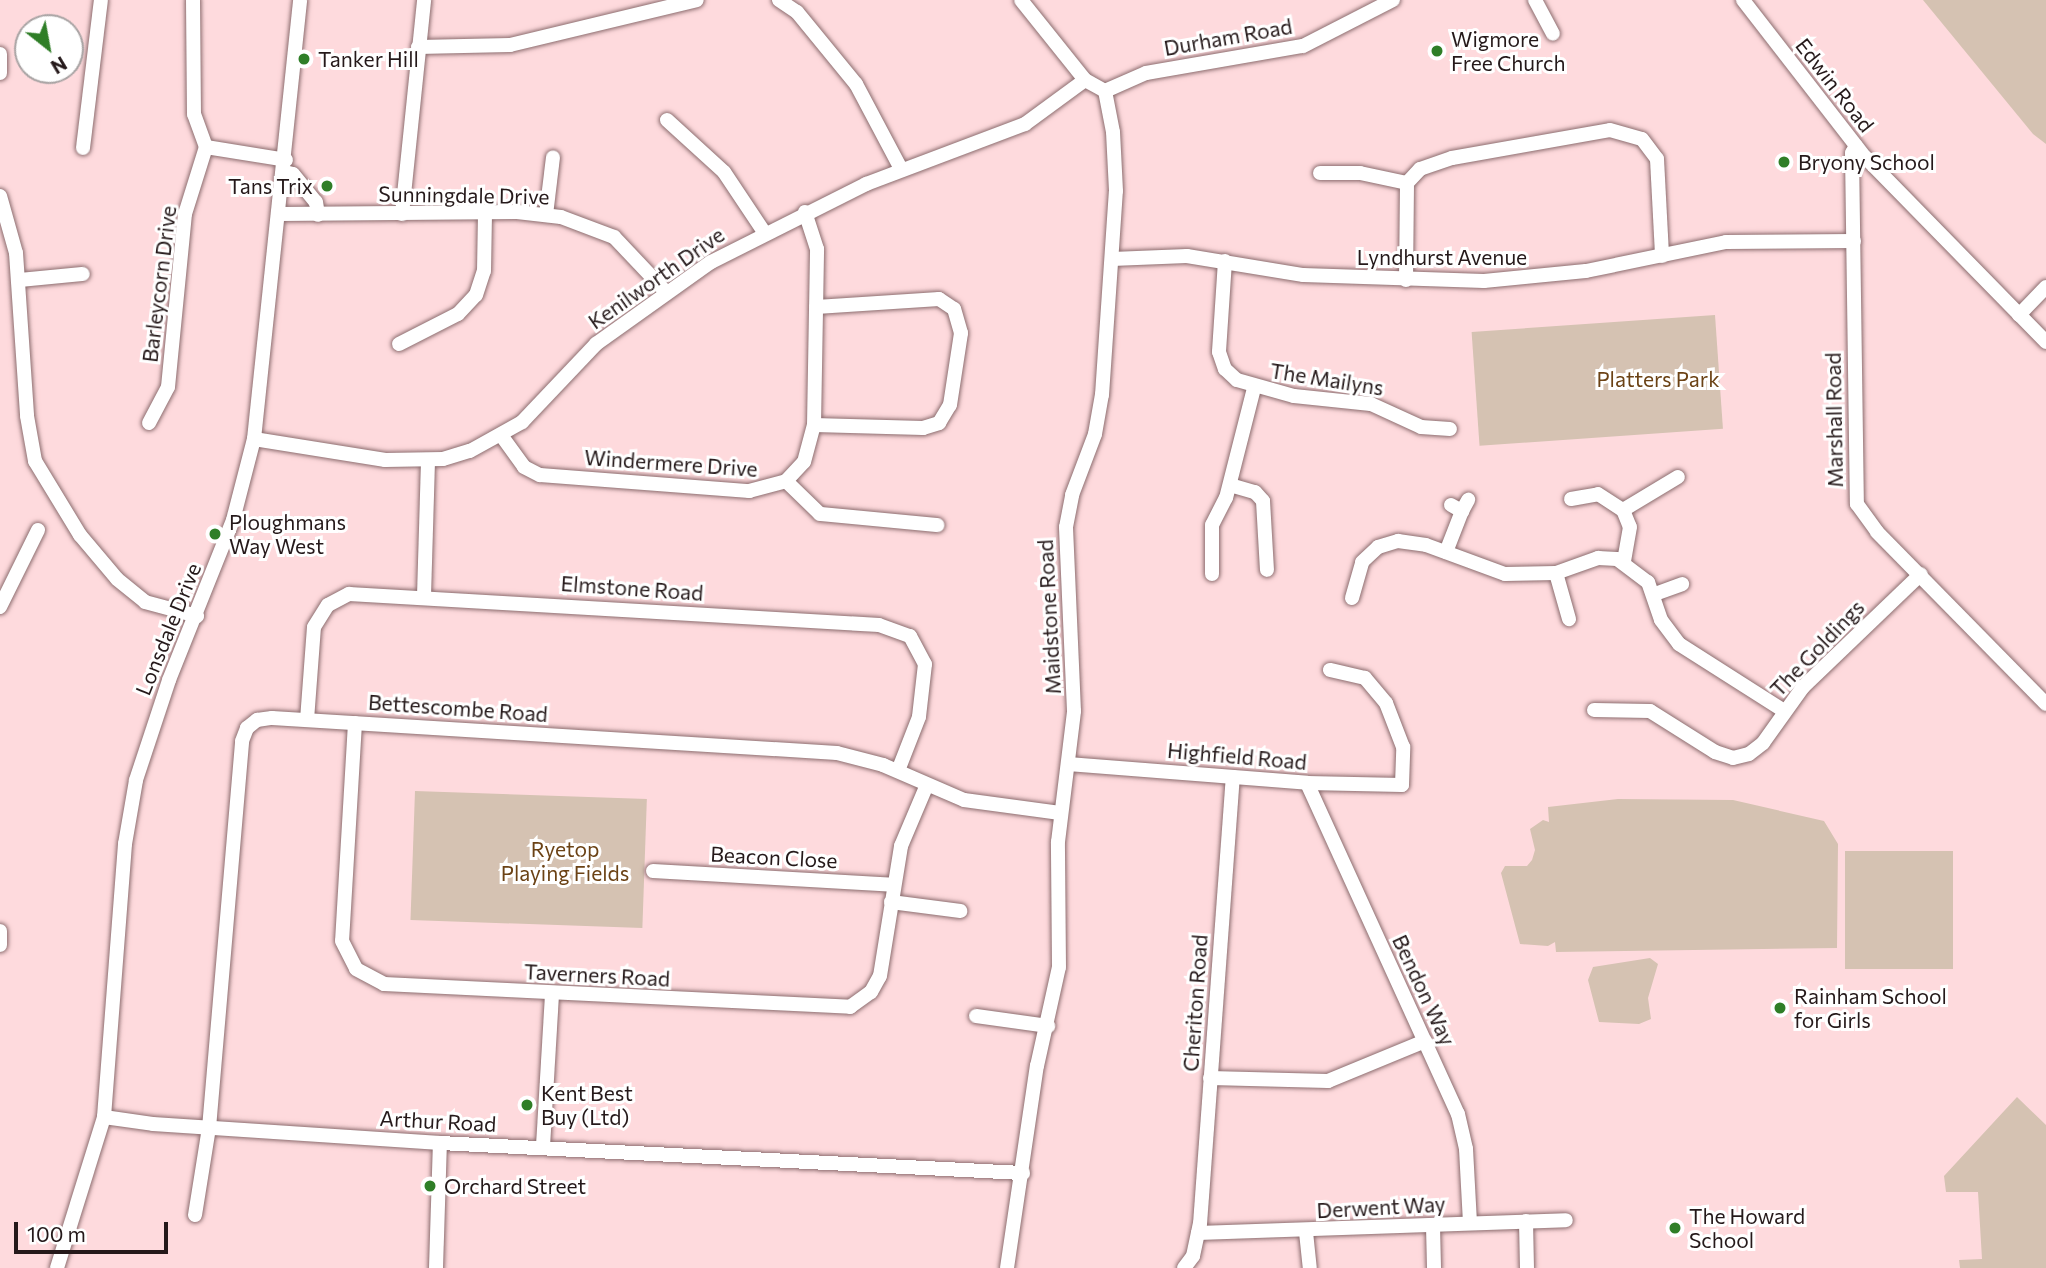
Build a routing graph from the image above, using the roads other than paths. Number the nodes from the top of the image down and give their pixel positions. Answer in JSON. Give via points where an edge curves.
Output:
{"nodes":[{"id":1,"x":101,"y":0,"type":"edge"},
{"id":2,"x":193,"y":0,"type":"edge"},
{"id":3,"x":300,"y":0,"type":"edge"},
{"id":4,"x":424,"y":0,"type":"edge"},
{"id":5,"x":696,"y":0,"type":"edge"},
{"id":6,"x":779,"y":0,"type":"edge"},
{"id":7,"x":1021,"y":0,"type":"edge"},
{"id":8,"x":1393,"y":0,"type":"edge"},
{"id":9,"x":1535,"y":0,"type":"edge"},
{"id":10,"x":1743,"y":0,"type":"edge"},
{"id":11,"x":1553,"y":34,"type":"dead end"},
{"id":12,"x":418,"y":47,"type":"junction"},
{"id":13,"x":0,"y":54,"type":"edge"},
{"id":14,"x":0,"y":73,"type":"edge"},
{"id":15,"x":1085,"y":80,"type":"junction"},
{"id":16,"x":1105,"y":91,"type":"junction"},
{"id":17,"x":667,"y":120,"type":"dead end"},
{"id":18,"x":1856,"y":146,"type":"junction"},
{"id":19,"x":206,"y":147,"type":"junction"},
{"id":20,"x":83,"y":148,"type":"dead end"},
{"id":21,"x":553,"y":157,"type":"dead end"},
{"id":22,"x":286,"y":166,"type":"junction"},
{"id":23,"x":901,"y":169,"type":"junction"},
{"id":24,"x":1320,"y":173,"type":"dead end"},
{"id":25,"x":1407,"y":183,"type":"junction"},
{"id":26,"x":0,"y":196,"type":"edge"},
{"id":27,"x":485,"y":212,"type":"junction"},
{"id":28,"x":805,"y":212,"type":"junction"},
{"id":29,"x":280,"y":214,"type":"junction"},
{"id":30,"x":402,"y":214,"type":"junction"},
{"id":31,"x":318,"y":215,"type":"junction"},
{"id":32,"x":546,"y":215,"type":"junction"},
{"id":33,"x":764,"y":232,"type":"junction"},
{"id":34,"x":1854,"y":241,"type":"junction"},
{"id":35,"x":1662,"y":256,"type":"junction"},
{"id":36,"x":1112,"y":259,"type":"junction"},
{"id":37,"x":1225,"y":261,"type":"junction"},
{"id":38,"x":83,"y":274,"type":"dead end"},
{"id":39,"x":19,"y":280,"type":"junction"},
{"id":40,"x":1406,"y":280,"type":"junction"},
{"id":41,"x":2046,"y":287,"type":"edge"},
{"id":42,"x":666,"y":292,"type":"junction"},
{"id":43,"x":816,"y":307,"type":"junction"},
{"id":44,"x":2019,"y":315,"type":"junction"},
{"id":45,"x":2046,"y":342,"type":"edge"},
{"id":46,"x":399,"y":344,"type":"dead end"},
{"id":47,"x":1254,"y":388,"type":"junction"},
{"id":48,"x":149,"y":423,"type":"dead end"},
{"id":49,"x":814,"y":425,"type":"junction"},
{"id":50,"x":1450,"y":429,"type":"dead end"},
{"id":51,"x":501,"y":435,"type":"junction"},
{"id":52,"x":254,"y":439,"type":"junction"},
{"id":53,"x":428,"y":460,"type":"junction"},
{"id":54,"x":1678,"y":477,"type":"dead end"},
{"id":55,"x":786,"y":481,"type":"junction"},
{"id":56,"x":1230,"y":485,"type":"junction"},
{"id":57,"x":1571,"y":499,"type":"dead end"},
{"id":58,"x":1460,"y":505,"type":"dead end"},
{"id":59,"x":1623,"y":510,"type":"junction"},
{"id":60,"x":937,"y":525,"type":"dead end"},
{"id":61,"x":37,"y":530,"type":"dead end"},
{"id":62,"x":1446,"y":552,"type":"junction"},
{"id":63,"x":1624,"y":562,"type":"junction"},
{"id":64,"x":1267,"y":570,"type":"dead end"},
{"id":65,"x":1556,"y":573,"type":"junction"},
{"id":66,"x":1212,"y":574,"type":"dead end"},
{"id":67,"x":1920,"y":574,"type":"junction"},
{"id":68,"x":1684,"y":581,"type":"dead end"},
{"id":69,"x":1348,"y":591,"type":"dead end"},
{"id":70,"x":1655,"y":594,"type":"junction"},
{"id":71,"x":424,"y":596,"type":"junction"},
{"id":72,"x":0,"y":607,"type":"edge"},
{"id":73,"x":197,"y":616,"type":"junction"},
{"id":74,"x":1572,"y":620,"type":"dead end"},
{"id":75,"x":1330,"y":670,"type":"dead end"},
{"id":76,"x":2046,"y":704,"type":"edge"},
{"id":77,"x":1594,"y":710,"type":"dead end"},
{"id":78,"x":1784,"y":711,"type":"junction"},
{"id":79,"x":307,"y":720,"type":"junction"},
{"id":80,"x":355,"y":723,"type":"junction"},
{"id":81,"x":1068,"y":764,"type":"junction"},
{"id":82,"x":898,"y":771,"type":"junction"},
{"id":83,"x":1233,"y":777,"type":"junction"},
{"id":84,"x":1307,"y":783,"type":"junction"},
{"id":85,"x":926,"y":786,"type":"junction"},
{"id":86,"x":1060,"y":814,"type":"junction"},
{"id":87,"x":653,"y":871,"type":"dead end"},
{"id":88,"x":893,"y":885,"type":"junction"},
{"id":89,"x":891,"y":902,"type":"junction"},
{"id":90,"x":960,"y":911,"type":"dead end"},
{"id":91,"x":0,"y":931,"type":"edge"},
{"id":92,"x":1,"y":945,"type":"edge"},
{"id":93,"x":552,"y":993,"type":"junction"},
{"id":94,"x":976,"y":1016,"type":"dead end"},
{"id":95,"x":1048,"y":1026,"type":"junction"},
{"id":96,"x":1425,"y":1041,"type":"junction"},
{"id":97,"x":1210,"y":1077,"type":"junction"},
{"id":98,"x":104,"y":1116,"type":"junction"},
{"id":99,"x":209,"y":1128,"type":"junction"},
{"id":100,"x":440,"y":1143,"type":"junction"},
{"id":101,"x":542,"y":1146,"type":"junction"},
{"id":102,"x":1023,"y":1173,"type":"junction"},
{"id":103,"x":195,"y":1215,"type":"dead end"},
{"id":104,"x":1566,"y":1220,"type":"dead end"},
{"id":105,"x":1525,"y":1221,"type":"junction"},
{"id":106,"x":1470,"y":1223,"type":"junction"},
{"id":107,"x":1433,"y":1226,"type":"junction"},
{"id":108,"x":1306,"y":1232,"type":"junction"},
{"id":109,"x":1198,"y":1233,"type":"junction"},
{"id":110,"x":57,"y":1268,"type":"edge"},
{"id":111,"x":436,"y":1268,"type":"edge"},
{"id":112,"x":1007,"y":1268,"type":"edge"},
{"id":113,"x":1184,"y":1268,"type":"edge"},
{"id":114,"x":1310,"y":1268,"type":"edge"},
{"id":115,"x":1434,"y":1268,"type":"edge"},
{"id":116,"x":1527,"y":1268,"type":"edge"}],
"edges":[{"from":1,"to":20,"type":"street"},
{"from":2,"to":19,"type":"street","via":[[194,114]]},
{"from":3,"to":22,"type":"street","name":"Lonsdale Drive"},
{"from":4,"to":12,"type":"street"},
{"from":5,"to":12,"type":"street","via":[[510,45]]},
{"from":6,"to":23,"type":"street","via":[[797,12],[856,85]]},
{"from":7,"to":15,"type":"street"},
{"from":8,"to":16,"type":"street","name":"Durham Road","via":[[1303,46],[1146,73]]},
{"from":9,"to":11,"type":"street"},
{"from":10,"to":18,"type":"street","name":"Edwin Road"},
{"from":12,"to":30,"type":"street"},
{"from":13,"to":14,"type":"street"},
{"from":15,"to":16,"type":"street"},
{"from":15,"to":23,"type":"street","name":"Kenilworth Drive","via":[[1025,124]]},
{"from":16,"to":36,"type":"street","name":"Maidstone Road","via":[[1116,158]]},
{"from":17,"to":33,"type":"street","via":[[724,172]]},
{"from":18,"to":34,"type":"street","name":"Marshall Road","via":[[1852,153]]},
{"from":18,"to":44,"type":"street","name":"Edwin Road"},
{"from":19,"to":22,"type":"street"},
{"from":19,"to":48,"type":"street","name":"Barleycorn Drive","via":[[185,214],[168,387]]},
{"from":21,"to":32,"type":"street"},
{"from":22,"to":29,"type":"street","name":"Lonsdale Drive"},
{"from":22,"to":31,"type":"street","via":[[316,202]]},
{"from":23,"to":28,"type":"street","name":"Kenilworth Drive"},
{"from":24,"to":25,"type":"street","via":[[1360,173]]},
{"from":25,"to":35,"type":"street","via":[[1420,169],[1440,160],[1610,130],[1628,132],[1648,145],[1657,159]]},
{"from":25,"to":40,"type":"street"},
{"from":26,"to":39,"type":"street","via":[[10,221]]},
{"from":27,"to":30,"type":"street","name":"Sunningdale Drive"},
{"from":27,"to":32,"type":"street","name":"Sunningdale Drive"},
{"from":27,"to":46,"type":"street","via":[[484,271],[476,295],[458,314]]},
{"from":28,"to":33,"type":"street","name":"Kenilworth Drive"},
{"from":28,"to":43,"type":"street","name":"Windermere Drive","via":[[816,240]]},
{"from":29,"to":31,"type":"street","name":"Sunningdale Drive"},
{"from":29,"to":52,"type":"street","name":"Lonsdale Drive"},
{"from":30,"to":31,"type":"street","name":"Sunningdale Drive"},
{"from":32,"to":42,"type":"street","name":"Sunningdale Drive","via":[[604,231],[637,257]]},
{"from":33,"to":42,"type":"street","name":"Kenilworth Drive"},
{"from":34,"to":35,"type":"street","name":"Lyndhurst Avenue","via":[[1726,242]]},
{"from":34,"to":67,"type":"street","name":"Marshall Road","via":[[1857,504],[1877,532]]},
{"from":35,"to":40,"type":"street","name":"Lyndhurst Avenue","via":[[1528,279]]},
{"from":36,"to":37,"type":"street","name":"Lyndhurst Avenue","via":[[1186,256]]},
{"from":36,"to":81,"type":"street","name":"Maidstone Road","via":[[1098,415],[1066,527],[1074,711]]},
{"from":37,"to":40,"type":"street","name":"Lyndhurst Avenue","via":[[1303,275]]},
{"from":37,"to":47,"type":"street","name":"The Mailyns","via":[[1219,352],[1230,376]]},
{"from":38,"to":39,"type":"street"},
{"from":39,"to":73,"type":"street","via":[[27,416],[32,452],[44,479],[117,579],[145,602]]},
{"from":41,"to":44,"type":"street"},
{"from":42,"to":51,"type":"street","name":"Kenilworth Drive","via":[[596,344],[536,411]]},
{"from":43,"to":49,"type":"street","name":"Windermere Drive"},
{"from":43,"to":49,"type":"street","via":[[939,299],[958,316],[961,333],[950,405],[939,423],[914,429]]},
{"from":44,"to":45,"type":"street","name":"Edwin Road"},
{"from":47,"to":50,"type":"street","name":"The Mailyns","via":[[1355,401],[1383,407],[1422,427]]},
{"from":47,"to":56,"type":"street"},
{"from":49,"to":55,"type":"street","name":"Windermere Drive","via":[[804,461]]},
{"from":51,"to":53,"type":"street","name":"Kenilworth Drive","via":[[456,456]]},
{"from":51,"to":55,"type":"street","name":"Windermere Drive","via":[[524,467],[540,475],[749,491]]},
{"from":52,"to":53,"type":"street","name":"Kenilworth Drive","via":[[363,458]]},
{"from":52,"to":73,"type":"street","name":"Lonsdale Drive","via":[[233,520]]},
{"from":53,"to":71,"type":"street"},
{"from":54,"to":59,"type":"street"},
{"from":55,"to":60,"type":"street","via":[[820,514]]},
{"from":56,"to":64,"type":"street","via":[[1255,492],[1263,501]]},
{"from":56,"to":66,"type":"street","via":[[1212,525]]},
{"from":57,"to":59,"type":"street","via":[[1598,494]]},
{"from":58,"to":62,"type":"street"},
{"from":59,"to":63,"type":"street","via":[[1630,538]]},
{"from":61,"to":72,"type":"street"},
{"from":62,"to":65,"type":"street","via":[[1493,573]]},
{"from":62,"to":69,"type":"street","via":[[1410,541],[1387,543],[1362,562]]},
{"from":63,"to":65,"type":"street","via":[[1598,558]]},
{"from":63,"to":70,"type":"street"},
{"from":65,"to":74,"type":"street"},
{"from":67,"to":76,"type":"street","name":"Marshall Road"},
{"from":67,"to":78,"type":"street","name":"The Goldings"},
{"from":68,"to":70,"type":"street"},
{"from":70,"to":78,"type":"street","via":[[1661,620],[1679,644]]},
{"from":71,"to":79,"type":"street","name":"Elmstone Road","via":[[357,593],[328,605],[314,627]]},
{"from":71,"to":82,"type":"street","name":"Elmstone Road","via":[[896,628],[920,649],[926,674],[919,718]]},
{"from":73,"to":98,"type":"street","name":"Lonsdale Drive","via":[[144,748],[129,812]]},
{"from":75,"to":84,"type":"street","name":"Highfield Road","via":[[1365,678],[1386,703],[1403,747],[1402,785]]},
{"from":77,"to":78,"type":"street","name":"The Goldings","via":[[1650,711],[1715,752],[1733,758],[1756,750]]},
{"from":79,"to":80,"type":"street","name":"Bettescombe Road"},
{"from":79,"to":99,"type":"street","name":"Bettescombe Road","via":[[264,718],[244,734]]},
{"from":80,"to":82,"type":"street","name":"Bettescombe Road","via":[[818,751],[851,755]]},
{"from":80,"to":93,"type":"street","name":"Taverners Road","via":[[342,941],[351,963],[368,979],[384,984]]},
{"from":81,"to":83,"type":"street","name":"Highfield Road"},
{"from":81,"to":86,"type":"street","name":"Maidstone Road"},
{"from":82,"to":85,"type":"street","name":"Bettescombe Road"},
{"from":83,"to":84,"type":"street","name":"Highfield Road"},
{"from":83,"to":97,"type":"street","name":"Cheriton Road"},
{"from":84,"to":96,"type":"street","name":"Bendon Way"},
{"from":85,"to":86,"type":"street","name":"Bettescombe Road","via":[[976,804]]},
{"from":85,"to":88,"type":"street","name":"Taverners Road","via":[[905,833]]},
{"from":86,"to":95,"type":"street","name":"Maidstone Road","via":[[1059,958]]},
{"from":87,"to":88,"type":"street","name":"Beacon Close"},
{"from":88,"to":89,"type":"street","name":"Taverners Road"},
{"from":89,"to":90,"type":"street"},
{"from":89,"to":93,"type":"street","name":"Taverners Road","via":[[880,976],[871,992],[850,1007]]},
{"from":91,"to":92,"type":"street"},
{"from":93,"to":101,"type":"street"},
{"from":94,"to":95,"type":"street"},
{"from":95,"to":102,"type":"street","name":"Maidstone Road"},
{"from":96,"to":97,"type":"street","via":[[1328,1081]]},
{"from":96,"to":106,"type":"street","name":"Bendon Way","via":[[1465,1134]]},
{"from":97,"to":109,"type":"street","name":"Cheriton Road"},
{"from":98,"to":99,"type":"street","name":"Arthur Road"},
{"from":98,"to":110,"type":"street","name":"Lonsdale Drive"},
{"from":99,"to":100,"type":"street","name":"Arthur Road"},
{"from":99,"to":103,"type":"street","name":"Bettescombe Road"},
{"from":100,"to":101,"type":"street","name":"Arthur Road"},
{"from":100,"to":111,"type":"street"},
{"from":101,"to":102,"type":"street","name":"Arthur Road"},
{"from":102,"to":112,"type":"street","name":"Maidstone Road"},
{"from":104,"to":105,"type":"street","name":"Derwent Way"},
{"from":105,"to":106,"type":"street","name":"Derwent Way"},
{"from":105,"to":116,"type":"street"},
{"from":106,"to":107,"type":"street","name":"Derwent Way"},
{"from":107,"to":108,"type":"street","name":"Derwent Way"},
{"from":107,"to":115,"type":"street"},
{"from":108,"to":109,"type":"street","name":"Derwent Way"},
{"from":108,"to":114,"type":"street"},
{"from":109,"to":113,"type":"street","name":"Cheriton Road","via":[[1193,1256]]}]}
